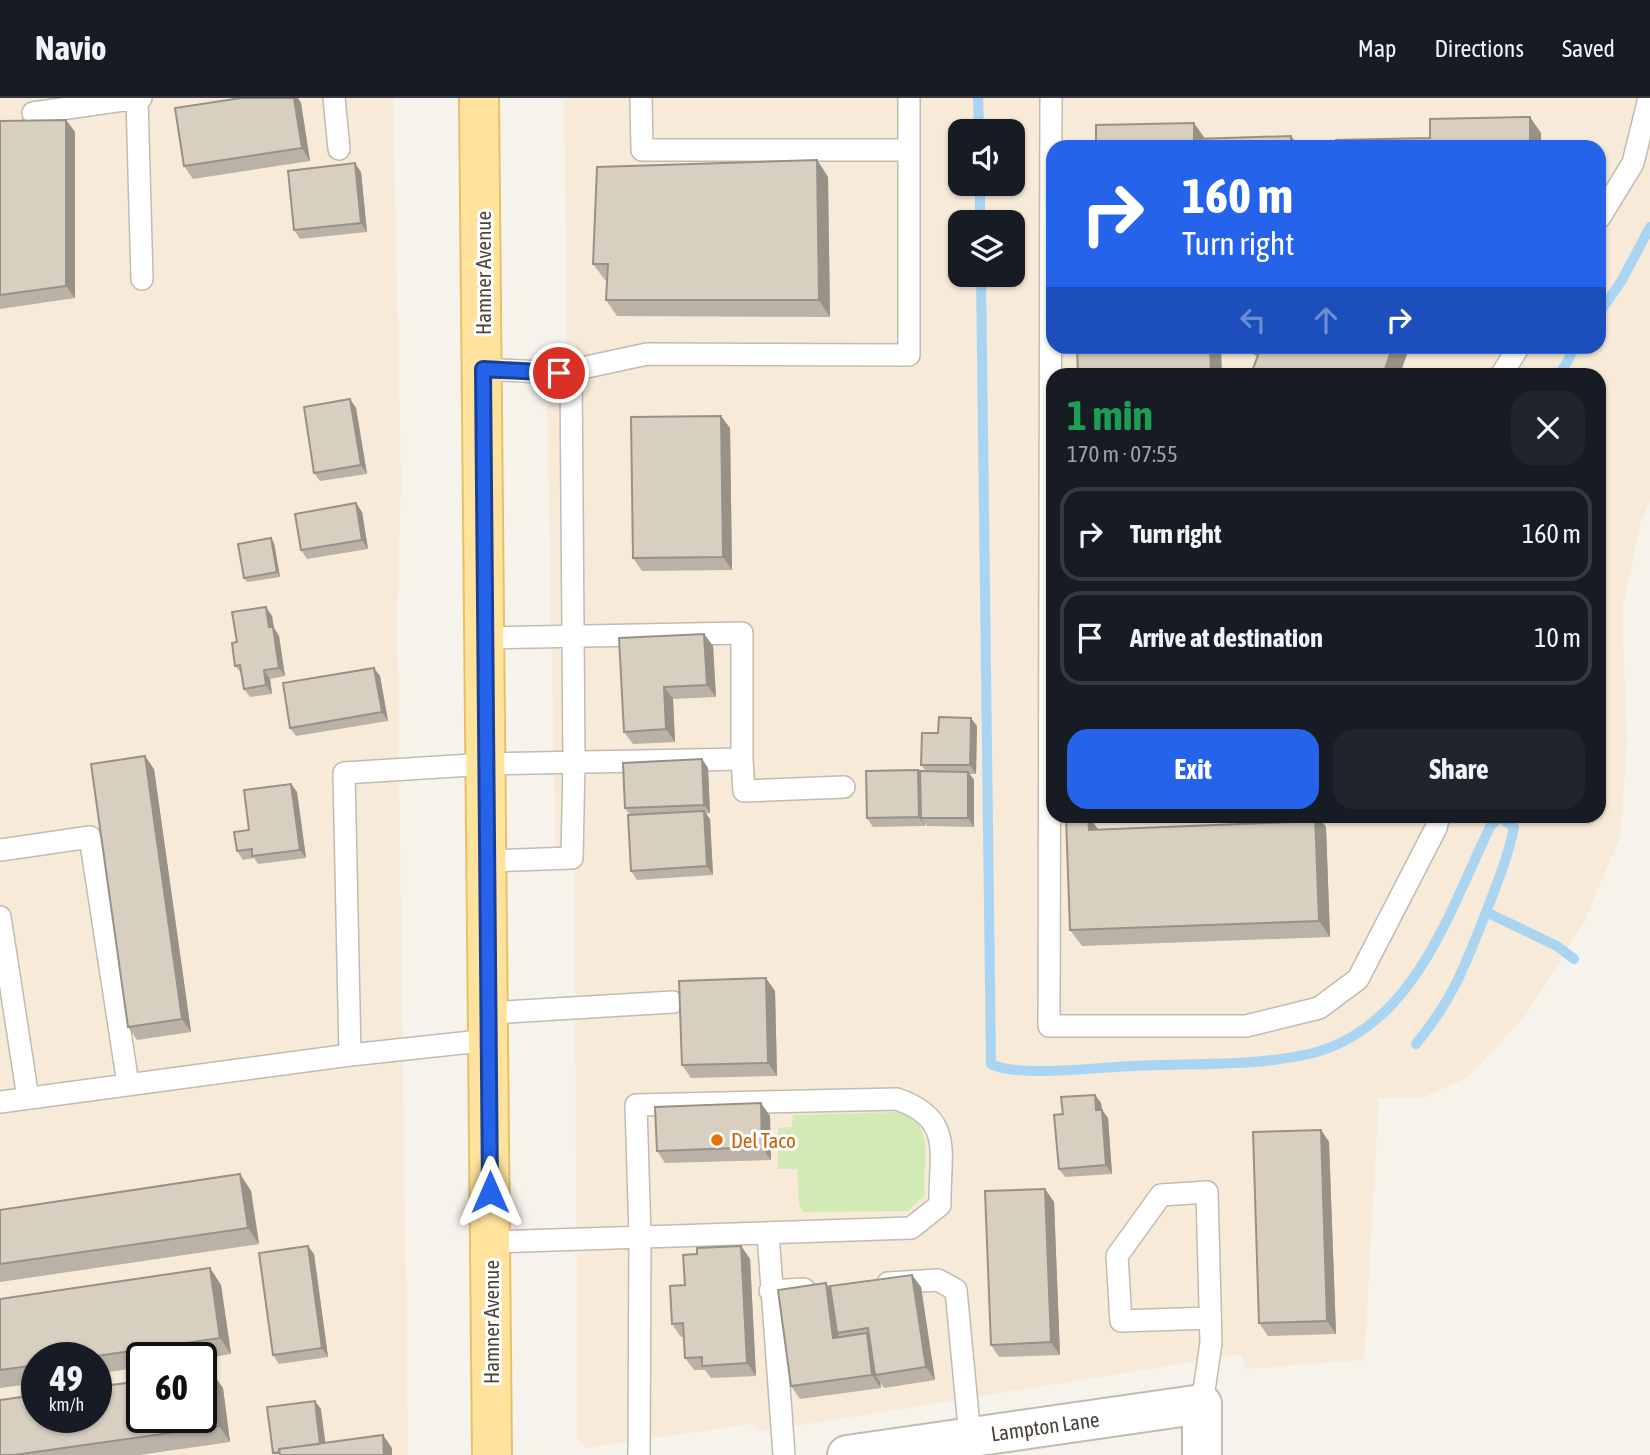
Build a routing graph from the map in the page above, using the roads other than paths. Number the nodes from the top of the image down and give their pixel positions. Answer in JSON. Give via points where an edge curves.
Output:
{"nodes":[{"id":1,"x":138,"y":98,"type":"edge"},
{"id":2,"x":334,"y":98,"type":"edge"},
{"id":3,"x":480,"y":98,"type":"edge"},
{"id":4,"x":641,"y":98,"type":"edge"},
{"id":5,"x":909,"y":98,"type":"edge"},
{"id":6,"x":1051,"y":98,"type":"edge"},
{"id":7,"x":1649,"y":98,"type":"edge"},
{"id":8,"x":33,"y":113,"type":"dead end"},
{"id":9,"x":1051,"y":140,"type":"edge"},
{"id":10,"x":339,"y":149,"type":"dead end"},
{"id":11,"x":909,"y":150,"type":"junction"},
{"id":12,"x":1606,"y":207,"type":"edge"},
{"id":13,"x":142,"y":279,"type":"dead end"},
{"id":14,"x":483,"y":369,"type":"junction"},
{"id":15,"x":571,"y":371,"type":"junction"},
{"id":16,"x":573,"y":636,"type":"junction"},
{"id":17,"x":486,"y":638,"type":"junction"},
{"id":18,"x":742,"y":759,"type":"junction"},
{"id":19,"x":574,"y":762,"type":"junction"},
{"id":20,"x":487,"y":764,"type":"junction"},
{"id":21,"x":844,"y":787,"type":"dead end"},
{"id":22,"x":1051,"y":823,"type":"edge"},
{"id":23,"x":1437,"y":823,"type":"edge"},
{"id":24,"x":0,"y":850,"type":"edge"},
{"id":25,"x":488,"y":861,"type":"junction"},
{"id":26,"x":0,"y":917,"type":"edge"},
{"id":27,"x":673,"y":1002,"type":"dead end"},
{"id":28,"x":489,"y":1027,"type":"junction"},
{"id":29,"x":351,"y":1055,"type":"junction"},
{"id":30,"x":128,"y":1084,"type":"junction"},
{"id":31,"x":28,"y":1098,"type":"junction"},
{"id":32,"x":0,"y":1102,"type":"edge"},
{"id":33,"x":768,"y":1233,"type":"junction"},
{"id":34,"x":640,"y":1236,"type":"junction"},
{"id":35,"x":490,"y":1241,"type":"junction"},
{"id":36,"x":868,"y":1285,"type":"edge"},
{"id":37,"x":826,"y":1287,"type":"edge"},
{"id":38,"x":770,"y":1291,"type":"junction"},
{"id":39,"x":1210,"y":1318,"type":"junction"},
{"id":40,"x":1202,"y":1404,"type":"junction"},
{"id":41,"x":970,"y":1437,"type":"junction"},
{"id":42,"x":860,"y":1454,"type":"edge"},
{"id":43,"x":492,"y":1455,"type":"edge"},
{"id":44,"x":639,"y":1455,"type":"edge"},
{"id":45,"x":784,"y":1455,"type":"edge"},
{"id":46,"x":1202,"y":1455,"type":"edge"}],
"edges":[{"from":1,"to":8,"type":"lane"},
{"from":1,"to":13,"type":"lane"},
{"from":2,"to":10,"type":"lane"},
{"from":3,"to":14,"type":"main road","name":"Hamner Avenue"},
{"from":4,"to":11,"type":"lane","via":[[642,150]]},
{"from":5,"to":11,"type":"lane"},
{"from":6,"to":9,"type":"lane"},
{"from":7,"to":12,"type":"lane","via":[[1633,163]]},
{"from":11,"to":15,"type":"lane","via":[[909,355],[647,354]]},
{"from":14,"to":15,"type":"lane"},
{"from":14,"to":17,"type":"main road","name":"Hamner Avenue"},
{"from":15,"to":16,"type":"lane"},
{"from":16,"to":17,"type":"lane"},
{"from":16,"to":18,"type":"lane","via":[[742,633]]},
{"from":16,"to":19,"type":"lane"},
{"from":17,"to":20,"type":"main road","name":"Hamner Avenue"},
{"from":18,"to":19,"type":"lane"},
{"from":18,"to":21,"type":"lane","via":[[744,791]]},
{"from":19,"to":20,"type":"lane"},
{"from":19,"to":25,"type":"lane","via":[[572,858]]},
{"from":20,"to":25,"type":"main road","name":"Hamner Avenue"},
{"from":20,"to":29,"type":"lane","via":[[344,773]]},
{"from":22,"to":23,"type":"lane","via":[[1049,1026],[1246,1026],[1319,1007],[1358,979]]},
{"from":24,"to":30,"type":"lane","via":[[90,837]]},
{"from":25,"to":28,"type":"main road","name":"Hamner Avenue"},
{"from":26,"to":31,"type":"lane"},
{"from":27,"to":28,"type":"lane"},
{"from":28,"to":29,"type":"lane"},
{"from":28,"to":35,"type":"main road","name":"Hamner Avenue"},
{"from":29,"to":30,"type":"lane"},
{"from":30,"to":31,"type":"lane"},
{"from":31,"to":32,"type":"lane"},
{"from":33,"to":34,"type":"lane"},
{"from":33,"to":34,"type":"lane","via":[[911,1228],[940,1205],[940,1137],[935,1121],[925,1111],[897,1099],[636,1105]]},
{"from":33,"to":38,"type":"lane"},
{"from":34,"to":35,"type":"lane"},
{"from":34,"to":44,"type":"lane"},
{"from":35,"to":43,"type":"main road","name":"Hamner Avenue"},
{"from":36,"to":41,"type":"lane","via":[[938,1280],[956,1290]]},
{"from":37,"to":38,"type":"lane"},
{"from":38,"to":45,"type":"lane"},
{"from":39,"to":39,"type":"lane","via":[[1207,1192],[1161,1195],[1116,1256],[1121,1321]]},
{"from":39,"to":40,"type":"lane"},
{"from":40,"to":41,"type":"street","name":"Lampton Lane"},
{"from":40,"to":46,"type":"street"},
{"from":41,"to":42,"type":"street","name":"Lampton Lane"}]}
